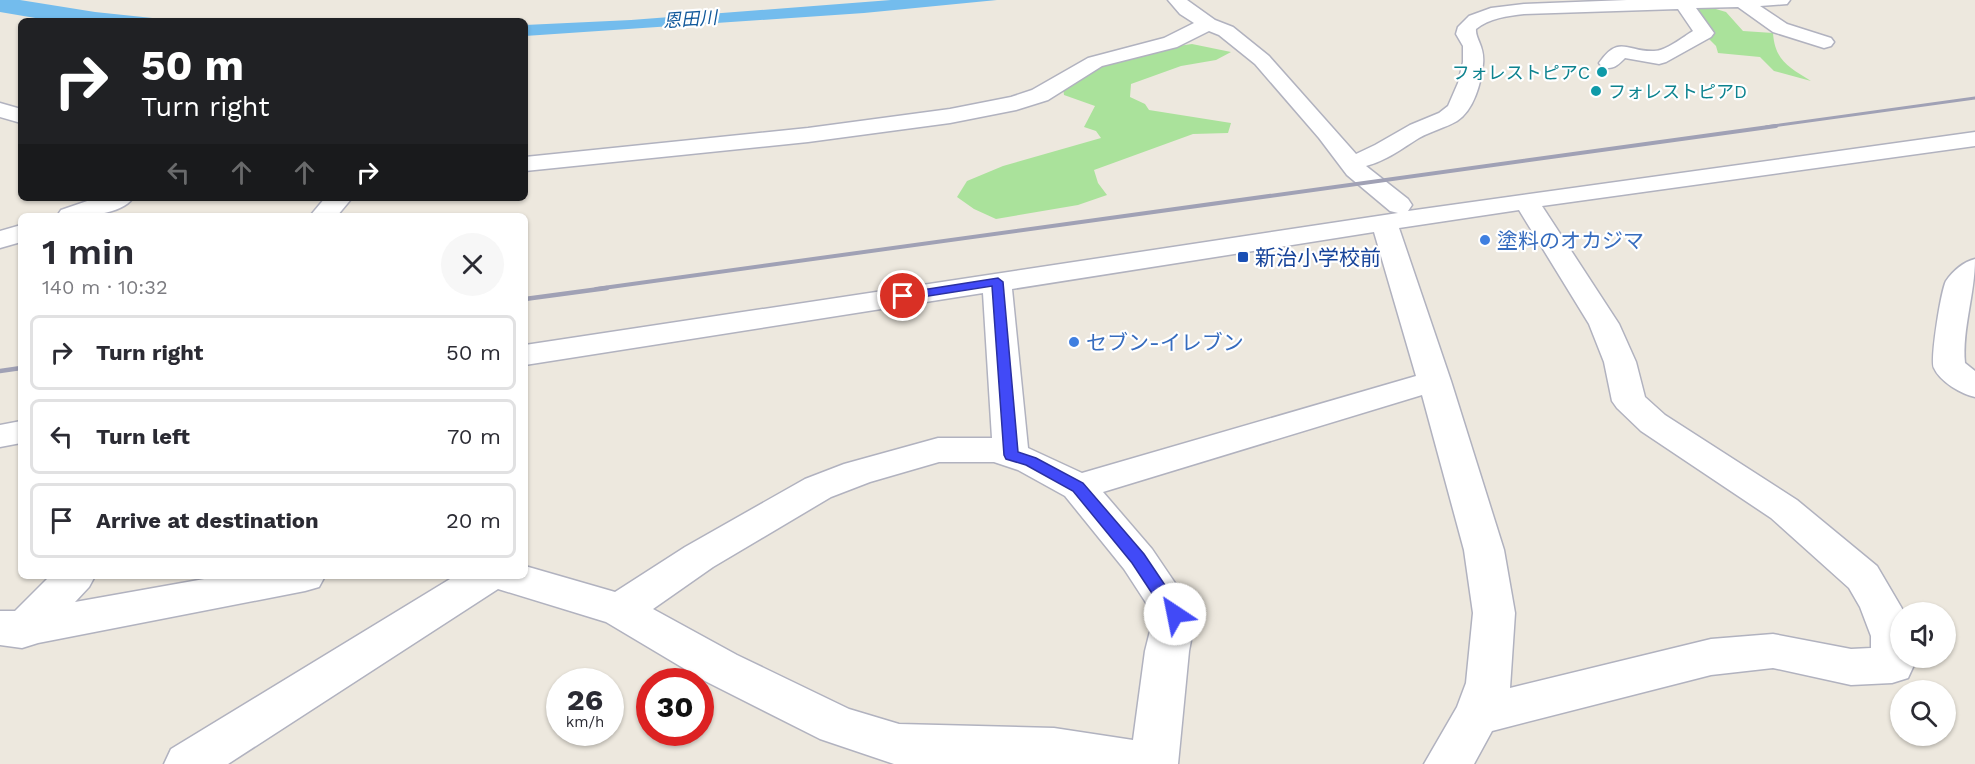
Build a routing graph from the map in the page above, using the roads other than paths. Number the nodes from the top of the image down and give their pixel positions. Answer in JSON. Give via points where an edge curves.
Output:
{"nodes":[{"id":1,"x":1178,"y":0,"type":"edge"},
{"id":2,"x":1781,"y":0,"type":"edge"},
{"id":3,"x":1741,"y":1,"type":"edge"},
{"id":4,"x":1683,"y":3,"type":"junction"},
{"id":5,"x":1208,"y":24,"type":"junction"},
{"id":6,"x":1824,"y":42,"type":"dead end"},
{"id":7,"x":1609,"y":63,"type":"dead end"},
{"id":8,"x":0,"y":110,"type":"edge"},
{"id":9,"x":18,"y":115,"type":"edge"},
{"id":10,"x":1975,"y":127,"type":"edge"},
{"id":11,"x":1975,"y":139,"type":"edge"},
{"id":12,"x":1351,"y":162,"type":"junction"},
{"id":13,"x":528,"y":164,"type":"edge"},
{"id":14,"x":112,"y":201,"type":"edge"},
{"id":15,"x":336,"y":201,"type":"edge"},
{"id":16,"x":1526,"y":201,"type":"junction"},
{"id":17,"x":78,"y":213,"type":"edge"},
{"id":18,"x":326,"y":213,"type":"edge"},
{"id":19,"x":1391,"y":214,"type":"junction"},
{"id":20,"x":18,"y":234,"type":"edge"},
{"id":21,"x":0,"y":240,"type":"edge"},
{"id":22,"x":1975,"y":268,"type":"edge"},
{"id":23,"x":998,"y":282,"type":"junction"},
{"id":24,"x":528,"y":335,"type":"edge"},
{"id":25,"x":528,"y":355,"type":"edge"},
{"id":26,"x":1435,"y":381,"type":"junction"},
{"id":27,"x":1975,"y":387,"type":"edge"},
{"id":28,"x":18,"y":411,"type":"edge"},
{"id":29,"x":0,"y":414,"type":"edge"},
{"id":30,"x":18,"y":433,"type":"edge"},
{"id":31,"x":0,"y":436,"type":"edge"},
{"id":32,"x":1011,"y":455,"type":"junction"},
{"id":33,"x":1078,"y":487,"type":"junction"},
{"id":34,"x":72,"y":579,"type":"edge"},
{"id":35,"x":290,"y":579,"type":"edge"},
{"id":36,"x":482,"y":579,"type":"edge"},
{"id":37,"x":516,"y":579,"type":"edge"},
{"id":38,"x":620,"y":610,"type":"junction"},
{"id":39,"x":9,"y":636,"type":"edge"},
{"id":40,"x":1478,"y":715,"type":"junction"},
{"id":41,"x":188,"y":764,"type":"edge"},
{"id":42,"x":1154,"y":764,"type":"edge"},
{"id":43,"x":1448,"y":764,"type":"edge"}],
"edges":[{"from":1,"to":5,"type":"street"},
{"from":2,"to":3,"type":"street"},
{"from":3,"to":4,"type":"street"},
{"from":3,"to":6,"type":"street","via":[[1780,28]]},
{"from":4,"to":7,"type":"street","via":[[1704,33],[1659,58],[1620,51]]},
{"from":4,"to":12,"type":"street","via":[[1524,9],[1497,12],[1476,20],[1467,27],[1466,34],[1474,47],[1469,83],[1453,114],[1413,132],[1378,155]]},
{"from":5,"to":12,"type":"street","via":[[1226,31],[1270,68]]},
{"from":5,"to":13,"type":"street","via":[[1170,43],[1095,62],[1040,95],[1016,104],[808,135]]},
{"from":8,"to":9,"type":"street"},
{"from":10,"to":19,"type":"street"},
{"from":11,"to":16,"type":"street"},
{"from":12,"to":19,"type":"street"},
{"from":14,"to":17,"type":"street"},
{"from":15,"to":18,"type":"street"},
{"from":16,"to":19,"type":"street"},
{"from":16,"to":40,"type":"street","via":[[1604,324],[1620,362],[1629,401],[1653,423],[1784,509],[1863,577],[1893,636],[1892,665],[1851,667],[1773,651],[1711,657]]},
{"from":19,"to":23,"type":"street"},
{"from":19,"to":24,"type":"street"},
{"from":19,"to":26,"type":"street","via":[[1389,235]]},
{"from":20,"to":21,"type":"street"},
{"from":22,"to":27,"type":"street","via":[[1959,284],[1948,352],[1949,367]]},
{"from":23,"to":25,"type":"street"},
{"from":23,"to":32,"type":"street"},
{"from":26,"to":33,"type":"street"},
{"from":26,"to":40,"type":"street","via":[[1484,550],[1494,613],[1490,682]]},
{"from":28,"to":29,"type":"street"},
{"from":30,"to":31,"type":"street"},
{"from":32,"to":33,"type":"street"},
{"from":32,"to":38,"type":"street","via":[[997,450],[938,450],[857,472],[818,488],[699,557]]},
{"from":33,"to":42,"type":"street","via":[[1138,559],[1175,614]]},
{"from":34,"to":39,"type":"street"},
{"from":35,"to":39,"type":"street"},
{"from":36,"to":41,"type":"street"},
{"from":37,"to":38,"type":"street"},
{"from":38,"to":42,"type":"street","via":[[721,668],[826,720],[899,745],[1054,749]]},
{"from":40,"to":43,"type":"street"}]}
